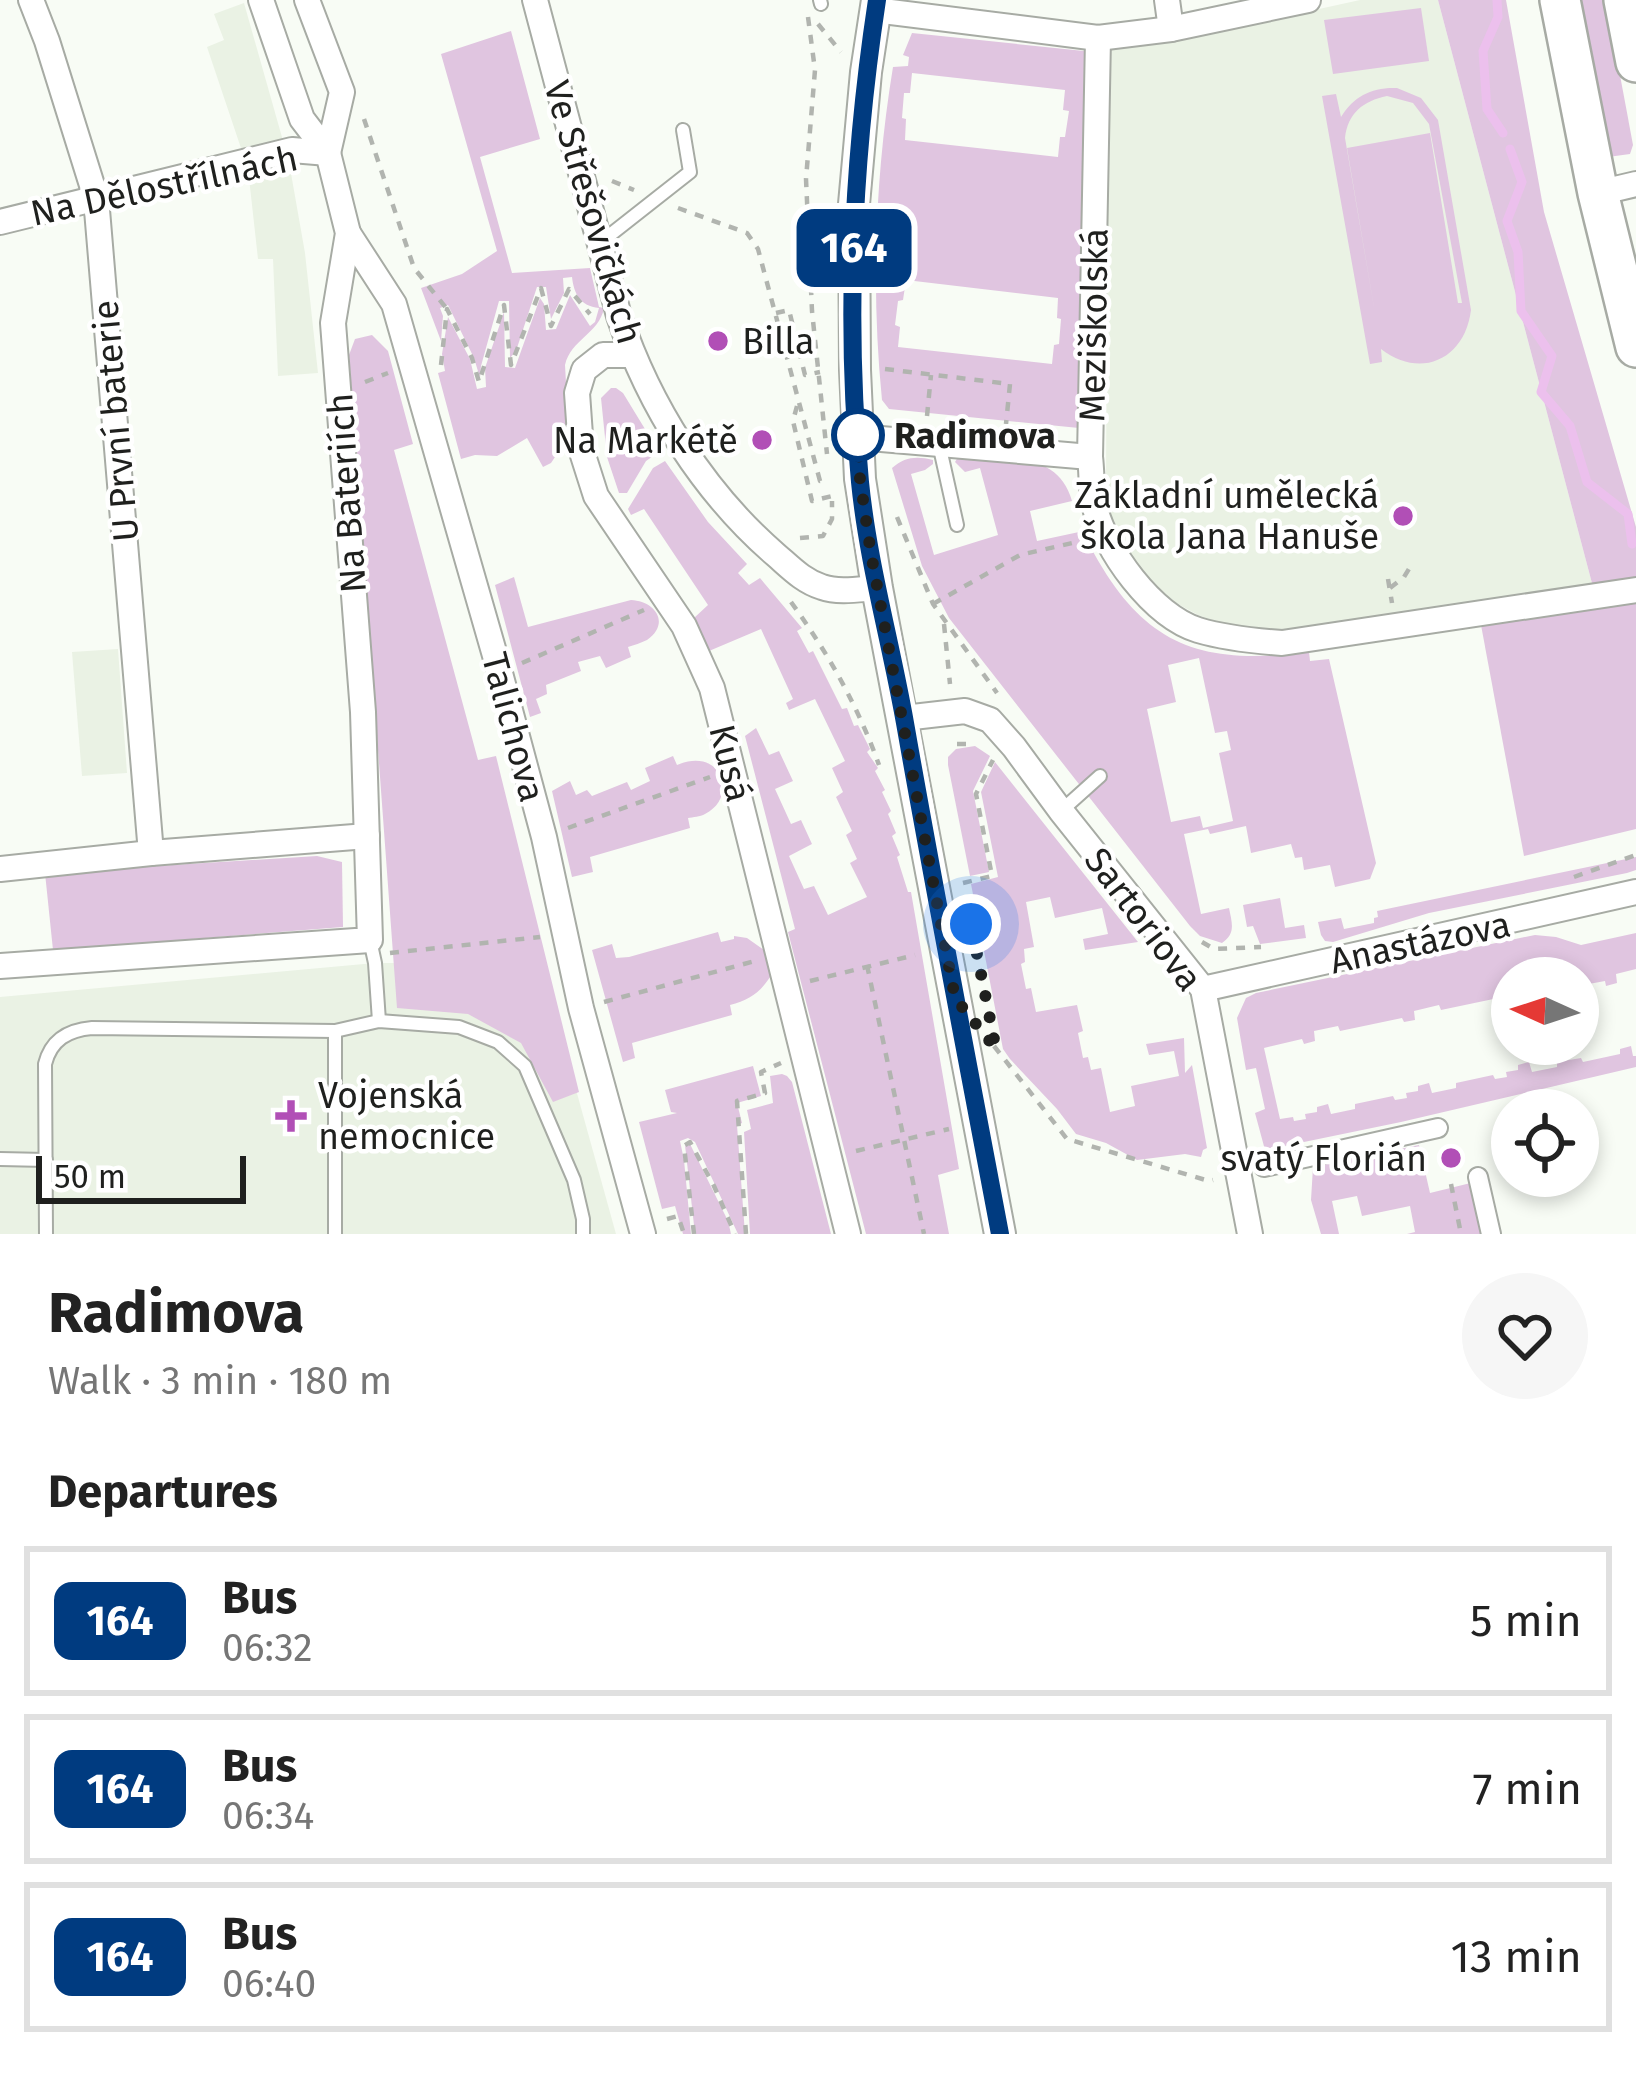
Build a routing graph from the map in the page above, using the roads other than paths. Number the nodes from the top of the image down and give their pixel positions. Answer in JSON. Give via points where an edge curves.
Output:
{"nodes":[{"id":1,"x":31,"y":0,"type":"edge"},
{"id":2,"x":261,"y":0,"type":"edge"},
{"id":3,"x":308,"y":0,"type":"edge"},
{"id":4,"x":536,"y":0,"type":"edge"},
{"id":5,"x":1167,"y":0,"type":"edge"},
{"id":6,"x":1308,"y":0,"type":"edge"},
{"id":7,"x":1560,"y":0,"type":"edge"},
{"id":8,"x":1624,"y":0,"type":"edge"},
{"id":9,"x":876,"y":5,"type":"edge"},
{"id":10,"x":1171,"y":28,"type":"junction"},
{"id":11,"x":1098,"y":38,"type":"junction"},
{"id":12,"x":1636,"y":62,"type":"edge"},
{"id":13,"x":682,"y":130,"type":"dead end"},
{"id":14,"x":328,"y":153,"type":"junction"},
{"id":15,"x":1617,"y":188,"type":"edge"},
{"id":16,"x":95,"y":198,"type":"junction"},
{"id":17,"x":0,"y":222,"type":"edge"},
{"id":18,"x":348,"y":233,"type":"junction"},
{"id":19,"x":600,"y":243,"type":"junction"},
{"id":20,"x":1636,"y":347,"type":"edge"},
{"id":21,"x":632,"y":355,"type":"junction"},
{"id":22,"x":858,"y":437,"type":"junction"},
{"id":23,"x":939,"y":443,"type":"junction"},
{"id":24,"x":1090,"y":458,"type":"junction"},
{"id":25,"x":956,"y":526,"type":"dead end"},
{"id":26,"x":878,"y":588,"type":"junction"},
{"id":27,"x":1636,"y":590,"type":"edge"},
{"id":28,"x":904,"y":718,"type":"junction"},
{"id":29,"x":1100,"y":776,"type":"dead end"},
{"id":30,"x":1061,"y":811,"type":"junction"},
{"id":31,"x":367,"y":836,"type":"junction"},
{"id":32,"x":151,"y":853,"type":"junction"},
{"id":33,"x":0,"y":868,"type":"edge"},
{"id":34,"x":1636,"y":892,"type":"edge"},
{"id":35,"x":372,"y":948,"type":"junction"},
{"id":36,"x":0,"y":966,"type":"edge"},
{"id":37,"x":1203,"y":989,"type":"junction"},
{"id":38,"x":379,"y":1021,"type":"junction"},
{"id":39,"x":335,"y":1030,"type":"junction"},
{"id":40,"x":1438,"y":1128,"type":"dead end"},
{"id":41,"x":0,"y":1159,"type":"edge"},
{"id":42,"x":46,"y":1160,"type":"junction"},
{"id":43,"x":1264,"y":1167,"type":"dead end"},
{"id":44,"x":1478,"y":1177,"type":"dead end"},
{"id":45,"x":46,"y":1234,"type":"edge"},
{"id":46,"x":335,"y":1234,"type":"edge"},
{"id":47,"x":583,"y":1234,"type":"edge"},
{"id":48,"x":644,"y":1234,"type":"edge"},
{"id":49,"x":848,"y":1234,"type":"edge"},
{"id":50,"x":1000,"y":1234,"type":"edge"},
{"id":51,"x":1250,"y":1234,"type":"edge"},
{"id":52,"x":1491,"y":1234,"type":"edge"}],
"edges":[{"from":1,"to":16,"type":"street","name":"U První baterie"},
{"from":2,"to":14,"type":"street","name":"Na Bateriích","via":[[302,119]]},
{"from":3,"to":14,"type":"street","name":"Na Bateriích","via":[[343,92]]},
{"from":4,"to":19,"type":"street","name":"Ve Střešovičkách"},
{"from":5,"to":10,"type":"street"},
{"from":6,"to":10,"type":"street"},
{"from":7,"to":15,"type":"main road"},
{"from":8,"to":12,"type":"main road"},
{"from":9,"to":11,"type":"street"},
{"from":9,"to":22,"type":"street","via":[[854,204]]},
{"from":10,"to":11,"type":"street"},
{"from":11,"to":24,"type":"street","name":"Meziškolská"},
{"from":13,"to":19,"type":"lane","via":[[690,172]]},
{"from":14,"to":16,"type":"street","name":"Na Dělostřílnách","via":[[292,150]]},
{"from":14,"to":18,"type":"street","name":"Na Bateriích"},
{"from":15,"to":20,"type":"main road"},
{"from":16,"to":17,"type":"street","name":"Na Dělostřílnách"},
{"from":16,"to":32,"type":"street","name":"U První baterie"},
{"from":18,"to":31,"type":"street","name":"Na Bateriích","via":[[333,322]]},
{"from":18,"to":48,"type":"street","name":"Talichova","via":[[394,304],[422,368]]},
{"from":19,"to":21,"type":"street","name":"Ve Střešovičkách"},
{"from":21,"to":26,"type":"street","name":"Ve Střešovičkách","via":[[674,435],[760,542],[826,589]]},
{"from":21,"to":49,"type":"street","name":"Kusá","via":[[603,355],[584,370],[577,393],[581,449],[596,496],[683,626],[712,688]]},
{"from":22,"to":23,"type":"street"},
{"from":22,"to":26,"type":"street"},
{"from":23,"to":24,"type":"street"},
{"from":23,"to":25,"type":"lane"},
{"from":24,"to":27,"type":"street","name":"Meziškolská","via":[[1094,504],[1116,556],[1156,606],[1193,629],[1282,643]]},
{"from":26,"to":28,"type":"street"},
{"from":28,"to":30,"type":"street","name":"Sartoriova","via":[[965,711],[990,720]]},
{"from":28,"to":50,"type":"street"},
{"from":29,"to":30,"type":"lane"},
{"from":30,"to":37,"type":"street","name":"Sartoriova"},
{"from":31,"to":32,"type":"street"},
{"from":31,"to":35,"type":"street","name":"Na Bateriích"},
{"from":32,"to":33,"type":"street"},
{"from":34,"to":37,"type":"street","name":"Anastázova"},
{"from":35,"to":36,"type":"street"},
{"from":35,"to":38,"type":"lane"},
{"from":37,"to":51,"type":"street","name":"Sartoriova"},
{"from":38,"to":39,"type":"lane"},
{"from":38,"to":47,"type":"lane","via":[[459,1028],[498,1042],[525,1066],[574,1180]]},
{"from":39,"to":42,"type":"lane","via":[[71,1032],[50,1049],[46,1064]]},
{"from":39,"to":46,"type":"lane"},
{"from":40,"to":43,"type":"street"},
{"from":41,"to":42,"type":"lane"},
{"from":42,"to":45,"type":"lane"},
{"from":44,"to":52,"type":"street"}]}
